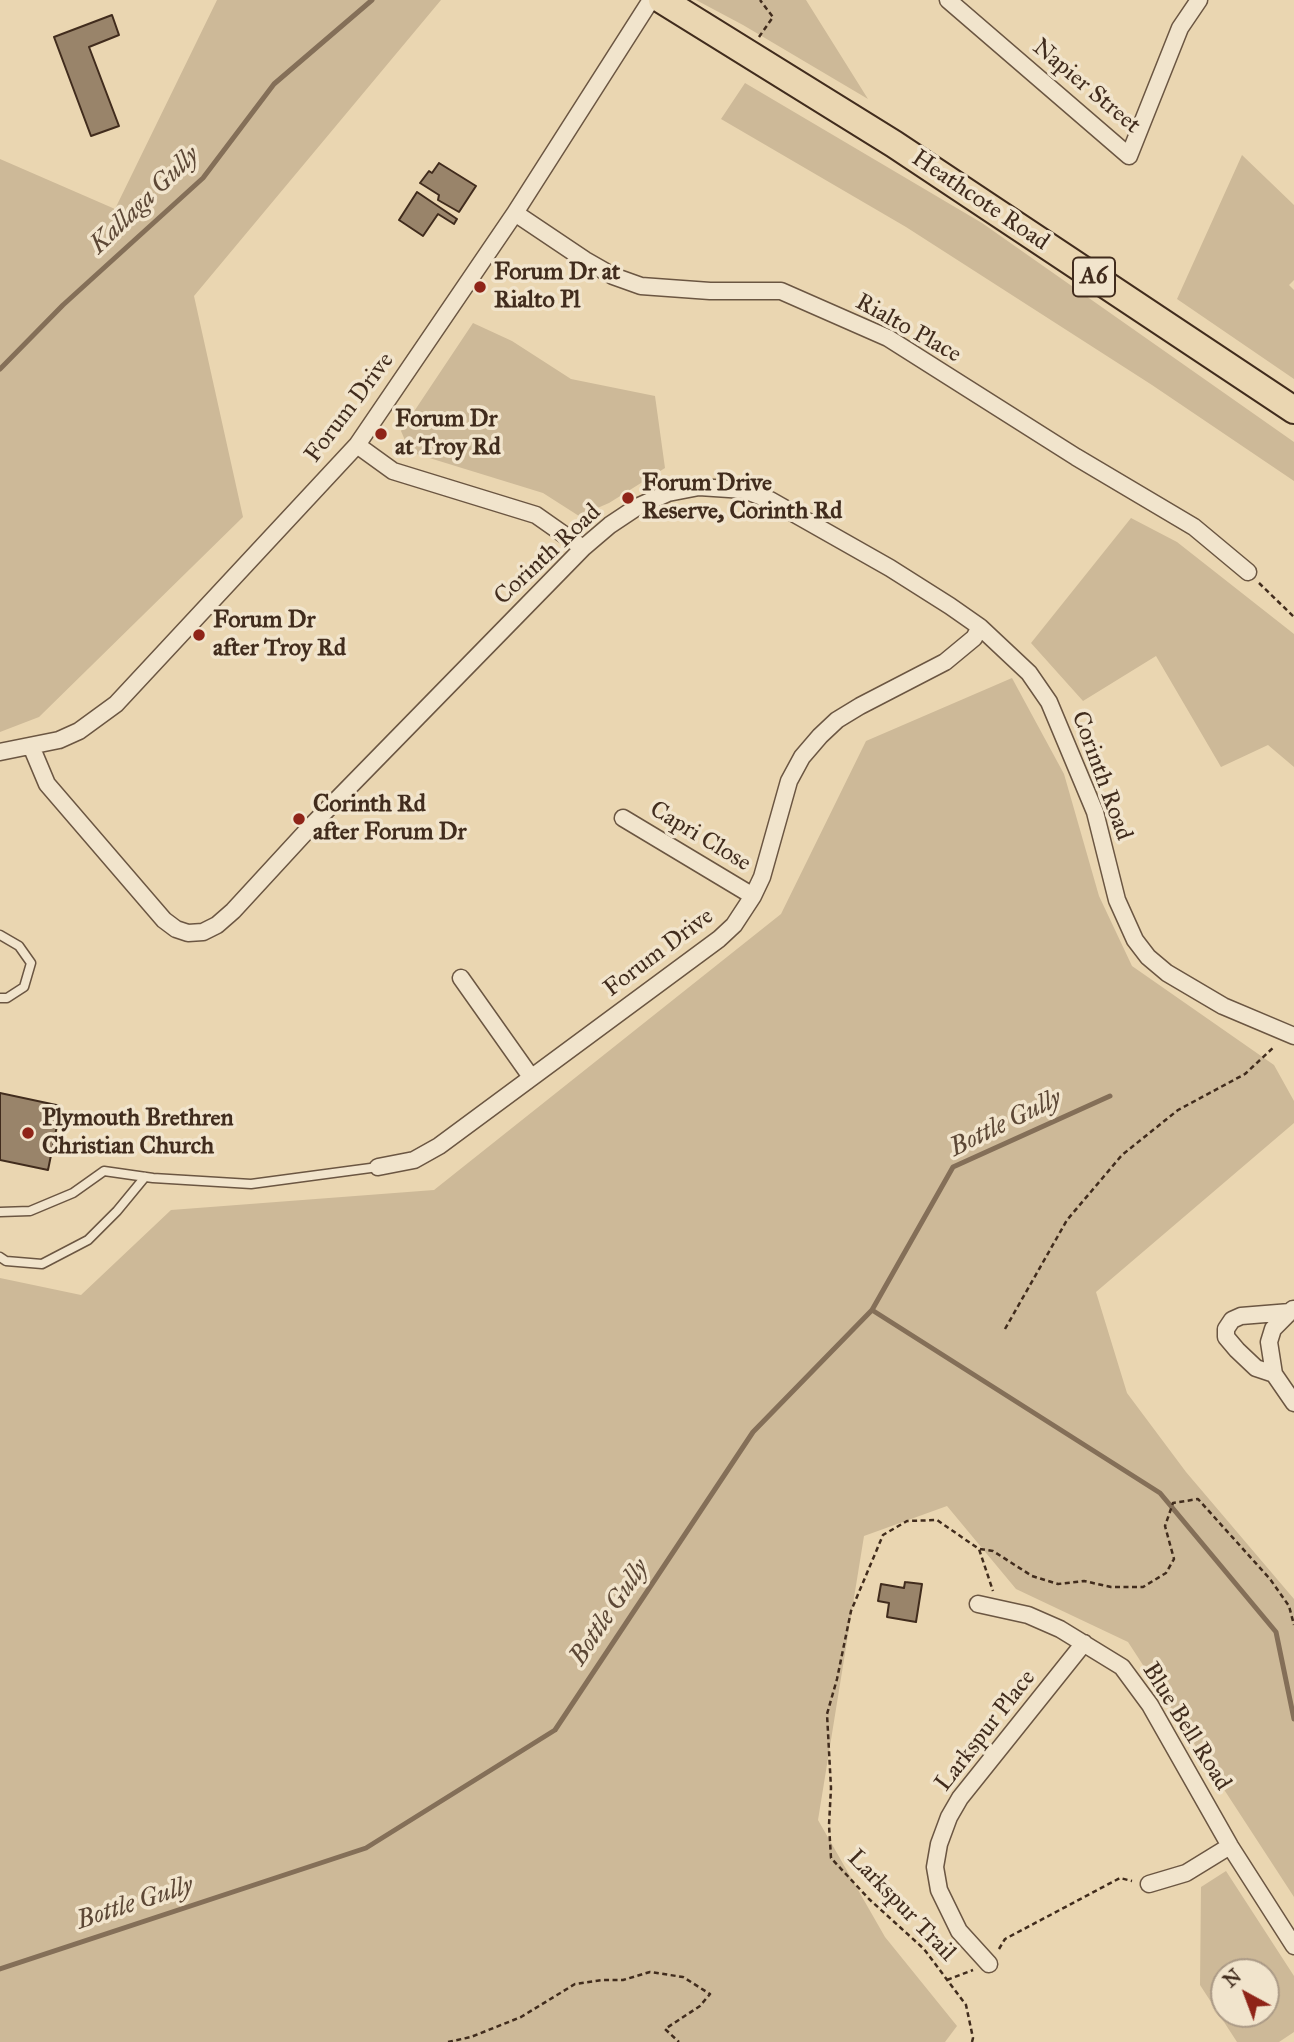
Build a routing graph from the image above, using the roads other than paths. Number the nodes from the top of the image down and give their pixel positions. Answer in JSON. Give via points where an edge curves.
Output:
{"nodes":[{"id":1,"x":651,"y":0,"type":"edge"},
{"id":2,"x":662,"y":0,"type":"edge"},
{"id":3,"x":948,"y":0,"type":"edge"},
{"id":4,"x":1199,"y":0,"type":"edge"},
{"id":5,"x":515,"y":213,"type":"junction"},
{"id":6,"x":1294,"y":410,"type":"edge"},
{"id":7,"x":357,"y":445,"type":"junction"},
{"id":8,"x":583,"y":548,"type":"junction"},
{"id":9,"x":1248,"y":572,"type":"road end"},
{"id":10,"x":980,"y":627,"type":"junction"},
{"id":11,"x":31,"y":746,"type":"junction"},
{"id":12,"x":0,"y":752,"type":"edge"},
{"id":13,"x":623,"y":818,"type":"dead end"},
{"id":14,"x":753,"y":896,"type":"junction"},
{"id":15,"x":0,"y":935,"type":"edge"},
{"id":16,"x":461,"y":978,"type":"dead end"},
{"id":17,"x":0,"y":998,"type":"edge"},
{"id":18,"x":1291,"y":1035,"type":"edge"},
{"id":19,"x":531,"y":1077,"type":"junction"},
{"id":20,"x":378,"y":1167,"type":"joint"},
{"id":21,"x":145,"y":1177,"type":"junction"},
{"id":22,"x":0,"y":1212,"type":"edge"},
{"id":23,"x":0,"y":1257,"type":"edge"},
{"id":24,"x":1292,"y":1310,"type":"edge"},
{"id":25,"x":1274,"y":1374,"type":"junction"},
{"id":26,"x":1294,"y":1403,"type":"edge"},
{"id":27,"x":978,"y":1604,"type":"dead end"},
{"id":28,"x":1084,"y":1643,"type":"junction"},
{"id":29,"x":1230,"y":1846,"type":"junction"},
{"id":30,"x":1149,"y":1884,"type":"road end"},
{"id":31,"x":1294,"y":1946,"type":"edge"},
{"id":32,"x":989,"y":1964,"type":"road end"}],
"edges":[{"from":1,"to":5,"type":"street","name":"Forum Drive"},
{"from":2,"to":6,"type":"highway","name":"Heathcote Road","number":"A6","via":[[894,144]]},
{"from":3,"to":4,"type":"street","name":"Napier Street","via":[[1129,156],[1180,28]]},
{"from":5,"to":7,"type":"street","name":"Forum Drive"},
{"from":5,"to":9,"type":"street","name":"Rialto Place","via":[[612,276],[641,286],[781,291],[888,338],[1194,527]]},
{"from":7,"to":8,"type":"street","via":[[393,471],[536,515]]},
{"from":7,"to":11,"type":"street","name":"Forum Drive","via":[[116,704],[79,731]]},
{"from":8,"to":10,"type":"street","name":"Corinth Road","via":[[637,506],[667,493],[699,487],[744,490],[890,568]]},
{"from":8,"to":11,"type":"street","name":"Corinth Road","via":[[233,911],[203,932],[187,933],[164,920],[47,785]]},
{"from":10,"to":14,"type":"street","name":"Forum Drive","via":[[959,653],[837,720],[802,757],[789,780]]},
{"from":10,"to":18,"type":"street","name":"Corinth Road","via":[[1029,673],[1049,702],[1095,812],[1117,900],[1135,940],[1167,974],[1223,1006]]},
{"from":11,"to":12,"type":"street","name":"Forum Drive"},
{"from":13,"to":14,"type":"street","name":"Capri Close"},
{"from":14,"to":19,"type":"street","name":"Forum Drive","via":[[719,939]]},
{"from":15,"to":17,"type":"lane","via":[[19,946],[31,963],[24,987]]},
{"from":16,"to":19,"type":"street"},
{"from":19,"to":20,"type":"street","name":"Forum Drive","via":[[426,1154]]},
{"from":20,"to":21,"type":"lane","via":[[251,1184]]},
{"from":21,"to":22,"type":"lane","via":[[104,1171],[73,1193],[30,1211]]},
{"from":21,"to":23,"type":"lane","via":[[88,1240],[42,1264]]},
{"from":24,"to":25,"type":"street","via":[[1273,1329],[1269,1342]]},
{"from":24,"to":25,"type":"street","via":[[1241,1316],[1226,1329],[1226,1337],[1256,1368]]},
{"from":25,"to":26,"type":"street"},
{"from":27,"to":28,"type":"street","name":"Blue Bell Road","via":[[1028,1615]]},
{"from":28,"to":29,"type":"street","name":"Blue Bell Road","via":[[1122,1668],[1150,1705]]},
{"from":28,"to":32,"type":"street","name":"Larkspur Place","via":[[960,1798],[939,1844],[935,1867],[939,1890],[959,1931]]},
{"from":29,"to":30,"type":"street","via":[[1186,1873]]},
{"from":29,"to":31,"type":"street","name":"Blue Bell Road"}]}
